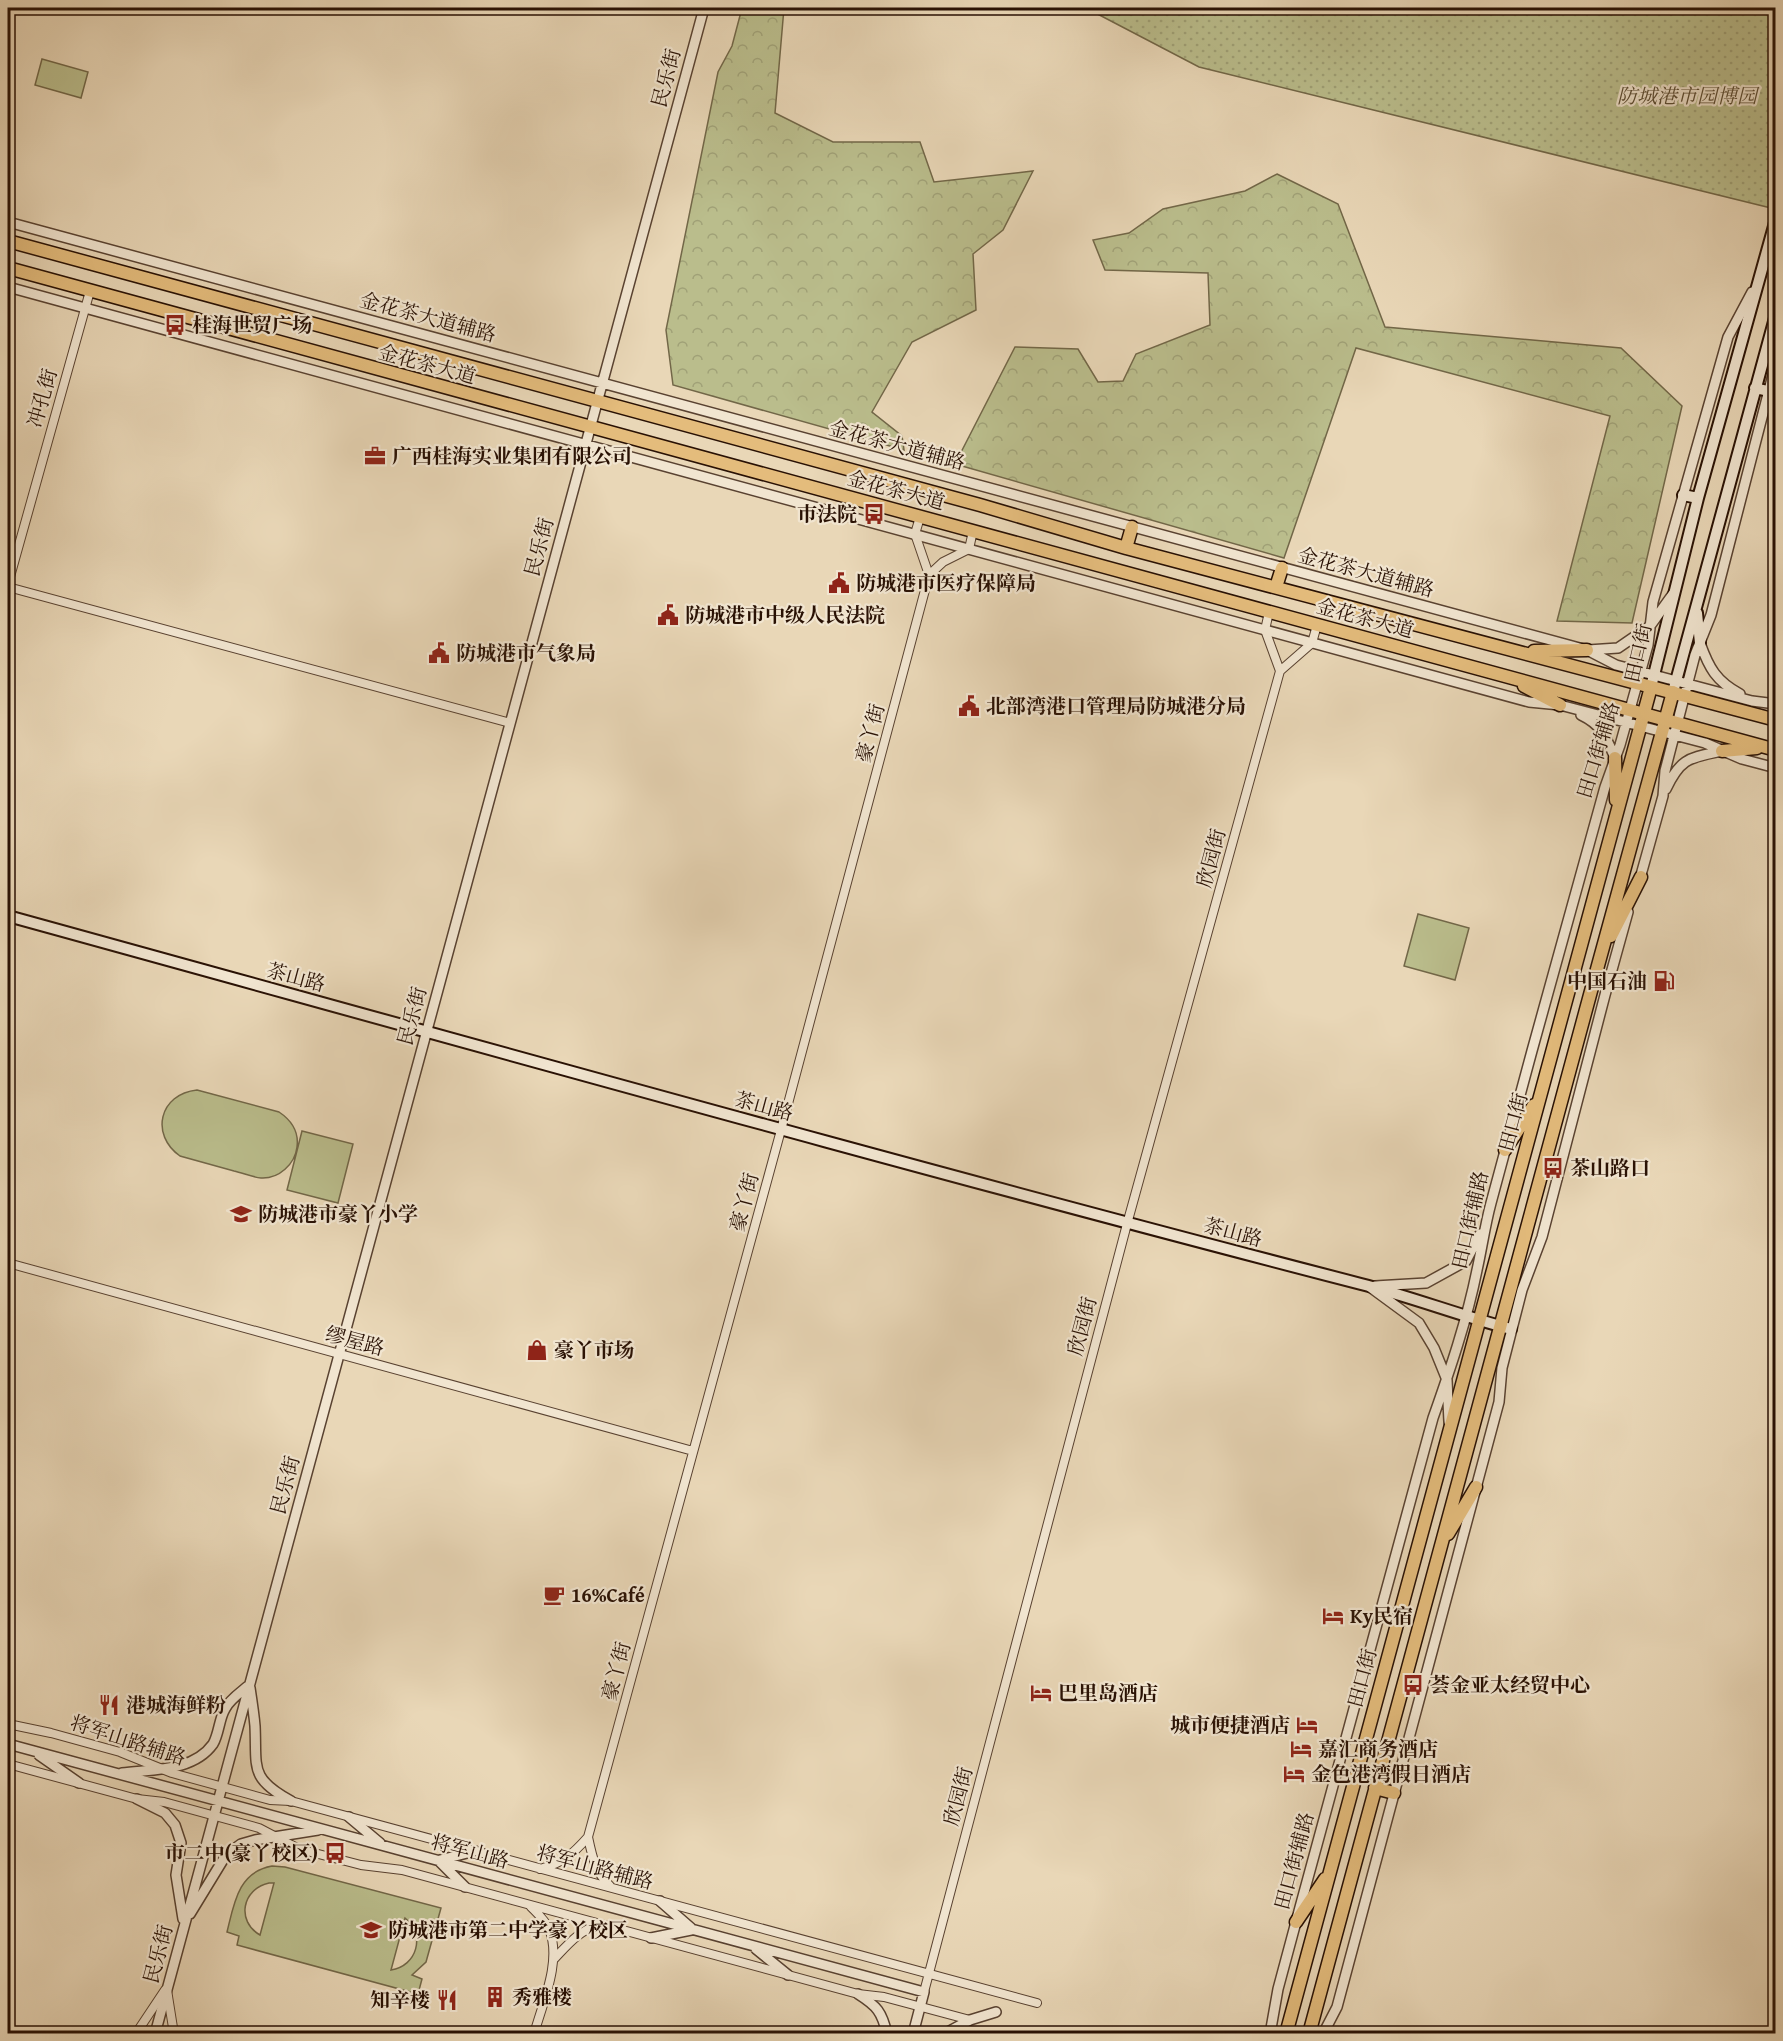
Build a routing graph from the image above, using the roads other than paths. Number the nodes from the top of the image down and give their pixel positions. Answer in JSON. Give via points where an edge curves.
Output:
{"nodes":[{"id":1,"x":704,"y":8,"type":"edge"},
{"id":2,"x":1776,"y":219,"type":"edge"},
{"id":3,"x":8,"y":222,"type":"edge"},
{"id":4,"x":8,"y":241,"type":"edge"},
{"id":5,"x":8,"y":268,"type":"edge"},
{"id":6,"x":1758,"y":281,"type":"junction"},
{"id":7,"x":8,"y":287,"type":"edge"},
{"id":8,"x":90,"y":291,"type":"junction"},
{"id":9,"x":85,"y":308,"type":"junction"},
{"id":10,"x":1776,"y":314,"type":"edge"},
{"id":11,"x":1776,"y":363,"type":"edge"},
{"id":12,"x":602,"y":383,"type":"junction"},
{"id":13,"x":1755,"y":388,"type":"junction"},
{"id":14,"x":1768,"y":391,"type":"junction"},
{"id":15,"x":597,"y":401,"type":"junction"},
{"id":16,"x":590,"y":429,"type":"junction"},
{"id":17,"x":586,"y":445,"type":"junction"},
{"id":18,"x":933,"y":473,"type":"junction"},
{"id":19,"x":927,"y":492,"type":"junction"},
{"id":20,"x":1683,"y":495,"type":"junction"},
{"id":21,"x":1698,"y":498,"type":"junction"},
{"id":22,"x":920,"y":517,"type":"junction"},
{"id":23,"x":1132,"y":527,"type":"junction"},
{"id":24,"x":973,"y":531,"type":"junction"},
{"id":25,"x":915,"y":534,"type":"junction"},
{"id":26,"x":1126,"y":548,"type":"junction"},
{"id":27,"x":969,"y":549,"type":"junction"},
{"id":28,"x":11,"y":554,"type":"edge"},
{"id":29,"x":1282,"y":568,"type":"junction"},
{"id":30,"x":929,"y":575,"type":"junction"},
{"id":31,"x":8,"y":586,"type":"edge"},
{"id":32,"x":1276,"y":587,"type":"junction"},
{"id":33,"x":1673,"y":594,"type":"junction"},
{"id":34,"x":1697,"y":598,"type":"junction"},
{"id":35,"x":1269,"y":612,"type":"junction"},
{"id":36,"x":1317,"y":625,"type":"junction"},
{"id":37,"x":1650,"y":626,"type":"junction"},
{"id":38,"x":1264,"y":630,"type":"junction"},
{"id":39,"x":1312,"y":643,"type":"junction"},
{"id":40,"x":1700,"y":643,"type":"junction"},
{"id":41,"x":1587,"y":650,"type":"junction"},
{"id":42,"x":1516,"y":651,"type":"junction"},
{"id":43,"x":1280,"y":671,"type":"junction"},
{"id":44,"x":1502,"y":675,"type":"junction"},
{"id":45,"x":1639,"y":677,"type":"junction"},
{"id":46,"x":1652,"y":681,"type":"junction"},
{"id":47,"x":1681,"y":688,"type":"junction"},
{"id":48,"x":1752,"y":701,"type":"junction"},
{"id":49,"x":1776,"y":704,"type":"edge"},
{"id":50,"x":1560,"y":705,"type":"junction"},
{"id":51,"x":1630,"y":710,"type":"junction"},
{"id":52,"x":1643,"y":713,"type":"junction"},
{"id":53,"x":1776,"y":720,"type":"edge"},
{"id":54,"x":1626,"y":722,"type":"junction"},
{"id":55,"x":510,"y":723,"type":"junction"},
{"id":56,"x":1640,"y":726,"type":"junction"},
{"id":57,"x":1670,"y":727,"type":"junction"},
{"id":58,"x":1771,"y":749,"type":"edge"},
{"id":59,"x":1722,"y":751,"type":"junction"},
{"id":60,"x":1615,"y":758,"type":"junction"},
{"id":61,"x":1776,"y":768,"type":"edge"},
{"id":62,"x":1663,"y":796,"type":"junction"},
{"id":63,"x":1616,"y":817,"type":"junction"},
{"id":64,"x":1641,"y":877,"type":"junction"},
{"id":65,"x":8,"y":916,"type":"edge"},
{"id":66,"x":1599,"y":961,"type":"junction"},
{"id":67,"x":426,"y":1032,"type":"junction"},
{"id":68,"x":1541,"y":1094,"type":"junction"},
{"id":69,"x":781,"y":1130,"type":"junction"},
{"id":70,"x":1505,"y":1150,"type":"junction"},
{"id":71,"x":1127,"y":1224,"type":"junction"},
{"id":72,"x":1484,"y":1226,"type":"junction"},
{"id":73,"x":8,"y":1263,"type":"edge"},
{"id":74,"x":1368,"y":1286,"type":"junction"},
{"id":75,"x":1465,"y":1316,"type":"junction"},
{"id":76,"x":1479,"y":1320,"type":"junction"},
{"id":77,"x":1506,"y":1327,"type":"junction"},
{"id":78,"x":339,"y":1354,"type":"junction"},
{"id":79,"x":1447,"y":1380,"type":"junction"},
{"id":80,"x":1450,"y":1429,"type":"junction"},
{"id":81,"x":693,"y":1451,"type":"junction"},
{"id":82,"x":1476,"y":1487,"type":"junction"},
{"id":83,"x":1441,"y":1545,"type":"junction"},
{"id":84,"x":250,"y":1684,"type":"junction"},
{"id":85,"x":8,"y":1724,"type":"edge"},
{"id":86,"x":8,"y":1744,"type":"edge"},
{"id":87,"x":32,"y":1750,"type":"junction"},
{"id":88,"x":8,"y":1764,"type":"edge"},
{"id":89,"x":160,"y":1768,"type":"junction"},
{"id":90,"x":118,"y":1774,"type":"junction"},
{"id":91,"x":79,"y":1783,"type":"junction"},
{"id":92,"x":222,"y":1787,"type":"junction"},
{"id":93,"x":1375,"y":1788,"type":"junction"},
{"id":94,"x":1394,"y":1794,"type":"junction"},
{"id":95,"x":137,"y":1799,"type":"junction"},
{"id":96,"x":218,"y":1801,"type":"junction"},
{"id":97,"x":291,"y":1801,"type":"junction"},
{"id":98,"x":214,"y":1816,"type":"junction"},
{"id":99,"x":350,"y":1817,"type":"junction"},
{"id":100,"x":324,"y":1830,"type":"junction"},
{"id":101,"x":276,"y":1837,"type":"junction"},
{"id":102,"x":588,"y":1837,"type":"junction"},
{"id":103,"x":385,"y":1846,"type":"junction"},
{"id":104,"x":476,"y":1851,"type":"junction"},
{"id":105,"x":438,"y":1861,"type":"junction"},
{"id":106,"x":540,"y":1869,"type":"junction"},
{"id":107,"x":1330,"y":1870,"type":"junction"},
{"id":108,"x":465,"y":1887,"type":"junction"},
{"id":109,"x":612,"y":1888,"type":"junction"},
{"id":110,"x":660,"y":1901,"type":"junction"},
{"id":111,"x":529,"y":1905,"type":"junction"},
{"id":112,"x":1296,"y":1922,"type":"junction"},
{"id":113,"x":184,"y":1924,"type":"junction"},
{"id":114,"x":600,"y":1924,"type":"junction"},
{"id":115,"x":693,"y":1930,"type":"junction"},
{"id":116,"x":651,"y":1938,"type":"junction"},
{"id":117,"x":751,"y":1946,"type":"junction"},
{"id":118,"x":555,"y":1958,"type":"junction"},
{"id":119,"x":929,"y":1974,"type":"junction"},
{"id":120,"x":788,"y":1975,"type":"junction"},
{"id":121,"x":167,"y":1987,"type":"junction"},
{"id":122,"x":924,"y":1992,"type":"junction"},
{"id":123,"x":858,"y":1994,"type":"junction"},
{"id":124,"x":1037,"y":2003,"type":"dead end"},
{"id":125,"x":920,"y":2007,"type":"junction"},
{"id":126,"x":996,"y":2012,"type":"dead end"},
{"id":127,"x":970,"y":2020,"type":"junction"},
{"id":128,"x":134,"y":2034,"type":"edge"},
{"id":129,"x":154,"y":2034,"type":"edge"},
{"id":130,"x":174,"y":2034,"type":"edge"},
{"id":131,"x":534,"y":2034,"type":"edge"},
{"id":132,"x":887,"y":2034,"type":"edge"},
{"id":133,"x":913,"y":2034,"type":"edge"},
{"id":134,"x":944,"y":2034,"type":"edge"},
{"id":135,"x":1270,"y":2034,"type":"edge"},
{"id":136,"x":1286,"y":2034,"type":"edge"},
{"id":137,"x":1309,"y":2034,"type":"edge"},
{"id":138,"x":1323,"y":2034,"type":"edge"}],
"edges":[{"from":1,"to":12,"type":"street","name":"民乐街"},
{"from":2,"to":6,"type":"main road","name":"田口街"},
{"from":3,"to":12,"type":"street","name":"金花茶大道辅路"},
{"from":4,"to":15,"type":"main road","name":"金花茶大道"},
{"from":5,"to":8,"type":"main road","name":"金花茶大道"},
{"from":6,"to":20,"type":"street","name":"田口街辅路","via":[[1728,337]]},
{"from":6,"to":21,"type":"main road","name":"田口街"},
{"from":7,"to":9,"type":"street"},
{"from":8,"to":9,"type":"street","name":"冲孔街"},
{"from":8,"to":16,"type":"main road","name":"金花茶大道"},
{"from":9,"to":17,"type":"street"},
{"from":9,"to":28,"type":"street","name":"冲孔街"},
{"from":10,"to":13,"type":"main road","name":"田口街"},
{"from":11,"to":14,"type":"street"},
{"from":12,"to":15,"type":"street","name":"民乐街"},
{"from":12,"to":18,"type":"street","name":"金花茶大道辅路"},
{"from":13,"to":14,"type":"main road"},
{"from":13,"to":34,"type":"main road","name":"田口街"},
{"from":14,"to":40,"type":"street","via":[[1717,593]]},
{"from":15,"to":16,"type":"street","name":"民乐街"},
{"from":15,"to":19,"type":"main road","name":"金花茶大道"},
{"from":16,"to":17,"type":"street","name":"民乐街"},
{"from":16,"to":22,"type":"main road","name":"金花茶大道"},
{"from":17,"to":25,"type":"street"},
{"from":17,"to":55,"type":"street","name":"民乐街"},
{"from":18,"to":19,"type":"street"},
{"from":18,"to":23,"type":"street","name":"金花茶大道辅路"},
{"from":19,"to":26,"type":"main road","name":"金花茶大道"},
{"from":20,"to":21,"type":"main road"},
{"from":20,"to":37,"type":"street","name":"田口街辅路"},
{"from":21,"to":33,"type":"main road","name":"田口街"},
{"from":22,"to":24,"type":"main road","name":"金花茶大道"},
{"from":22,"to":25,"type":"street"},
{"from":23,"to":26,"type":"main road"},
{"from":23,"to":29,"type":"street","name":"金花茶大道辅路"},
{"from":24,"to":27,"type":"street"},
{"from":24,"to":35,"type":"main road","name":"金花茶大道"},
{"from":25,"to":27,"type":"street"},
{"from":25,"to":30,"type":"street"},
{"from":26,"to":32,"type":"main road","name":"金花茶大道"},
{"from":27,"to":30,"type":"street","via":[[943,562]]},
{"from":27,"to":38,"type":"street"},
{"from":28,"to":31,"type":"street","name":"冲孔街"},
{"from":29,"to":32,"type":"main road"},
{"from":29,"to":41,"type":"street","name":"金花茶大道辅路"},
{"from":30,"to":69,"type":"street","name":"豪丫街"},
{"from":31,"to":55,"type":"street"},
{"from":32,"to":42,"type":"main road","name":"金花茶大道"},
{"from":33,"to":37,"type":"street"},
{"from":33,"to":46,"type":"main road","name":"田口街"},
{"from":34,"to":40,"type":"main road"},
{"from":34,"to":47,"type":"main road","name":"田口街"},
{"from":35,"to":36,"type":"main road","name":"金花茶大道"},
{"from":35,"to":38,"type":"street"},
{"from":36,"to":39,"type":"street"},
{"from":36,"to":44,"type":"main road","name":"金花茶大道"},
{"from":37,"to":41,"type":"street","via":[[1618,648]]},
{"from":37,"to":45,"type":"street","name":"田口街辅路"},
{"from":38,"to":39,"type":"street"},
{"from":38,"to":43,"type":"street"},
{"from":39,"to":43,"type":"street"},
{"from":39,"to":50,"type":"street","via":[[1528,702]]},
{"from":40,"to":47,"type":"street"},
{"from":40,"to":48,"type":"street","via":[[1724,686]]},
{"from":41,"to":42,"type":"main road"},
{"from":41,"to":45,"type":"street","name":"金花茶大道辅路"},
{"from":42,"to":45,"type":"main road","name":"金花茶大道"},
{"from":43,"to":71,"type":"street","name":"欣园街"},
{"from":44,"to":50,"type":"main road"},
{"from":44,"to":51,"type":"main road","name":"金花茶大道"},
{"from":45,"to":46,"type":"main road","name":"金花茶大道"},
{"from":45,"to":51,"type":"street","name":"田口街辅路"},
{"from":46,"to":47,"type":"main road","name":"金花茶大道"},
{"from":46,"to":52,"type":"main road","name":"田口街"},
{"from":47,"to":48,"type":"street"},
{"from":47,"to":53,"type":"main road","name":"金花茶大道"},
{"from":47,"to":57,"type":"main road","name":"田口街"},
{"from":48,"to":49,"type":"street"},
{"from":50,"to":54,"type":"street"},
{"from":50,"to":60,"type":"street","via":[[1593,721],[1604,733]]},
{"from":51,"to":52,"type":"main road","name":"金花茶大道"},
{"from":51,"to":54,"type":"street","name":"田口街辅路"},
{"from":52,"to":56,"type":"main road","name":"田口街"},
{"from":52,"to":57,"type":"main road","name":"金花茶大道"},
{"from":54,"to":56,"type":"street"},
{"from":54,"to":60,"type":"street","name":"田口街辅路"},
{"from":55,"to":67,"type":"street","name":"民乐街"},
{"from":56,"to":57,"type":"street"},
{"from":56,"to":63,"type":"main road","name":"田口街"},
{"from":57,"to":58,"type":"main road","name":"金花茶大道"},
{"from":57,"to":59,"type":"street"},
{"from":57,"to":62,"type":"street"},
{"from":57,"to":66,"type":"main road","name":"田口街"},
{"from":58,"to":59,"type":"main road"},
{"from":59,"to":61,"type":"street"},
{"from":59,"to":62,"type":"street","via":[[1688,759],[1673,774]]},
{"from":60,"to":63,"type":"main road"},
{"from":60,"to":70,"type":"street","name":"田口街辅路"},
{"from":62,"to":64,"type":"street"},
{"from":63,"to":68,"type":"main road","name":"田口街"},
{"from":64,"to":66,"type":"main road"},
{"from":64,"to":77,"type":"street","via":[[1624,924],[1542,1237]]},
{"from":65,"to":67,"type":"main road","name":"茶山路"},
{"from":66,"to":77,"type":"main road","name":"田口街"},
{"from":67,"to":69,"type":"main road","name":"茶山路"},
{"from":67,"to":78,"type":"street","name":"民乐街"},
{"from":68,"to":70,"type":"main road"},
{"from":68,"to":76,"type":"main road","name":"田口街"},
{"from":69,"to":71,"type":"main road","name":"茶山路"},
{"from":69,"to":81,"type":"street","name":"豪丫街"},
{"from":70,"to":72,"type":"street","name":"田口街辅路"},
{"from":71,"to":74,"type":"main road","name":"茶山路"},
{"from":71,"to":119,"type":"street","name":"欣园街"},
{"from":72,"to":74,"type":"street","via":[[1466,1261],[1426,1283]]},
{"from":72,"to":75,"type":"street","name":"田口街辅路"},
{"from":73,"to":78,"type":"street","name":"缪屋路"},
{"from":74,"to":75,"type":"main road","name":"茶山路"},
{"from":74,"to":79,"type":"street","via":[[1419,1323]]},
{"from":75,"to":76,"type":"main road","name":"茶山路"},
{"from":75,"to":79,"type":"street","name":"田口街辅路"},
{"from":76,"to":77,"type":"main road","name":"茶山路"},
{"from":76,"to":80,"type":"main road","name":"田口街"},
{"from":77,"to":82,"type":"street","via":[[1499,1402]]},
{"from":77,"to":83,"type":"main road","name":"田口街"},
{"from":78,"to":81,"type":"street","name":"缪屋路"},
{"from":78,"to":84,"type":"street","name":"民乐街"},
{"from":79,"to":80,"type":"street"},
{"from":79,"to":112,"type":"street","name":"田口街辅路"},
{"from":80,"to":107,"type":"main road","name":"田口街"},
{"from":81,"to":102,"type":"street","name":"豪丫街"},
{"from":82,"to":83,"type":"main road"},
{"from":82,"to":94,"type":"street"},
{"from":83,"to":93,"type":"main road","name":"田口街"},
{"from":84,"to":89,"type":"street","via":[[225,1707],[214,1743],[201,1757]]},
{"from":84,"to":92,"type":"street","name":"民乐街"},
{"from":84,"to":97,"type":"street","via":[[255,1763],[261,1780]]},
{"from":85,"to":89,"type":"street","name":"将军山路辅路","via":[[120,1752]]},
{"from":86,"to":87,"type":"street","name":"将军山路"},
{"from":87,"to":90,"type":"street","name":"将军山路"},
{"from":87,"to":91,"type":"street"},
{"from":88,"to":91,"type":"street"},
{"from":89,"to":90,"type":"street"},
{"from":89,"to":92,"type":"street","name":"将军山路辅路"},
{"from":90,"to":96,"type":"street","name":"将军山路"},
{"from":91,"to":95,"type":"street"},
{"from":92,"to":96,"type":"street","name":"民乐街"},
{"from":92,"to":97,"type":"street","name":"将军山路辅路","via":[[270,1800]]},
{"from":93,"to":94,"type":"main road"},
{"from":93,"to":137,"type":"main road","name":"田口街"},
{"from":94,"to":138,"type":"street","via":[[1337,2007]]},
{"from":95,"to":98,"type":"street"},
{"from":95,"to":113,"type":"street","via":[[165,1813],[175,1825],[181,1843],[176,1875]]},
{"from":96,"to":98,"type":"street","name":"民乐街"},
{"from":96,"to":100,"type":"street","name":"将军山路"},
{"from":97,"to":99,"type":"street","name":"将军山路辅路"},
{"from":98,"to":101,"type":"street","via":[[259,1828]]},
{"from":98,"to":113,"type":"street","name":"民乐街"},
{"from":99,"to":103,"type":"street"},
{"from":99,"to":104,"type":"street","name":"将军山路辅路"},
{"from":100,"to":101,"type":"street"},
{"from":100,"to":103,"type":"street","name":"将军山路"},
{"from":101,"to":108,"type":"street","via":[[299,1849],[351,1863],[402,1870]]},
{"from":101,"to":113,"type":"street","via":[[241,1844],[226,1855]]},
{"from":102,"to":106,"type":"street","name":"豪丫街","via":[[571,1856]]},
{"from":102,"to":109,"type":"street","name":"豪丫街","via":[[594,1864]]},
{"from":103,"to":105,"type":"street","name":"将军山路"},
{"from":104,"to":105,"type":"street"},
{"from":104,"to":106,"type":"street","name":"将军山路辅路"},
{"from":105,"to":108,"type":"street"},
{"from":105,"to":115,"type":"street","name":"将军山路"},
{"from":106,"to":109,"type":"street","name":"将军山路辅路"},
{"from":107,"to":112,"type":"main road"},
{"from":107,"to":136,"type":"main road","name":"田口街"},
{"from":108,"to":111,"type":"street"},
{"from":109,"to":110,"type":"street","name":"将军山路辅路"},
{"from":110,"to":115,"type":"street"},
{"from":110,"to":119,"type":"street","name":"将军山路辅路"},
{"from":111,"to":114,"type":"street"},
{"from":111,"to":118,"type":"street","via":[[549,1930]]},
{"from":112,"to":135,"type":"street","name":"田口街辅路"},
{"from":113,"to":121,"type":"street","name":"民乐街"},
{"from":114,"to":116,"type":"street"},
{"from":114,"to":118,"type":"street","via":[[580,1933]]},
{"from":115,"to":116,"type":"street"},
{"from":115,"to":117,"type":"street","name":"将军山路"},
{"from":116,"to":120,"type":"street"},
{"from":117,"to":120,"type":"street"},
{"from":117,"to":122,"type":"street","name":"将军山路"},
{"from":118,"to":131,"type":"street"},
{"from":119,"to":122,"type":"street","name":"欣园街"},
{"from":119,"to":124,"type":"street","name":"将军山路辅路"},
{"from":120,"to":123,"type":"street"},
{"from":121,"to":128,"type":"street"},
{"from":121,"to":129,"type":"street","name":"民乐街"},
{"from":121,"to":130,"type":"street"},
{"from":122,"to":125,"type":"street"},
{"from":123,"to":125,"type":"street"},
{"from":123,"to":132,"type":"street","via":[[883,2016]]},
{"from":125,"to":127,"type":"street"},
{"from":125,"to":133,"type":"street"},
{"from":126,"to":127,"type":"street"},
{"from":127,"to":134,"type":"street"}]}
